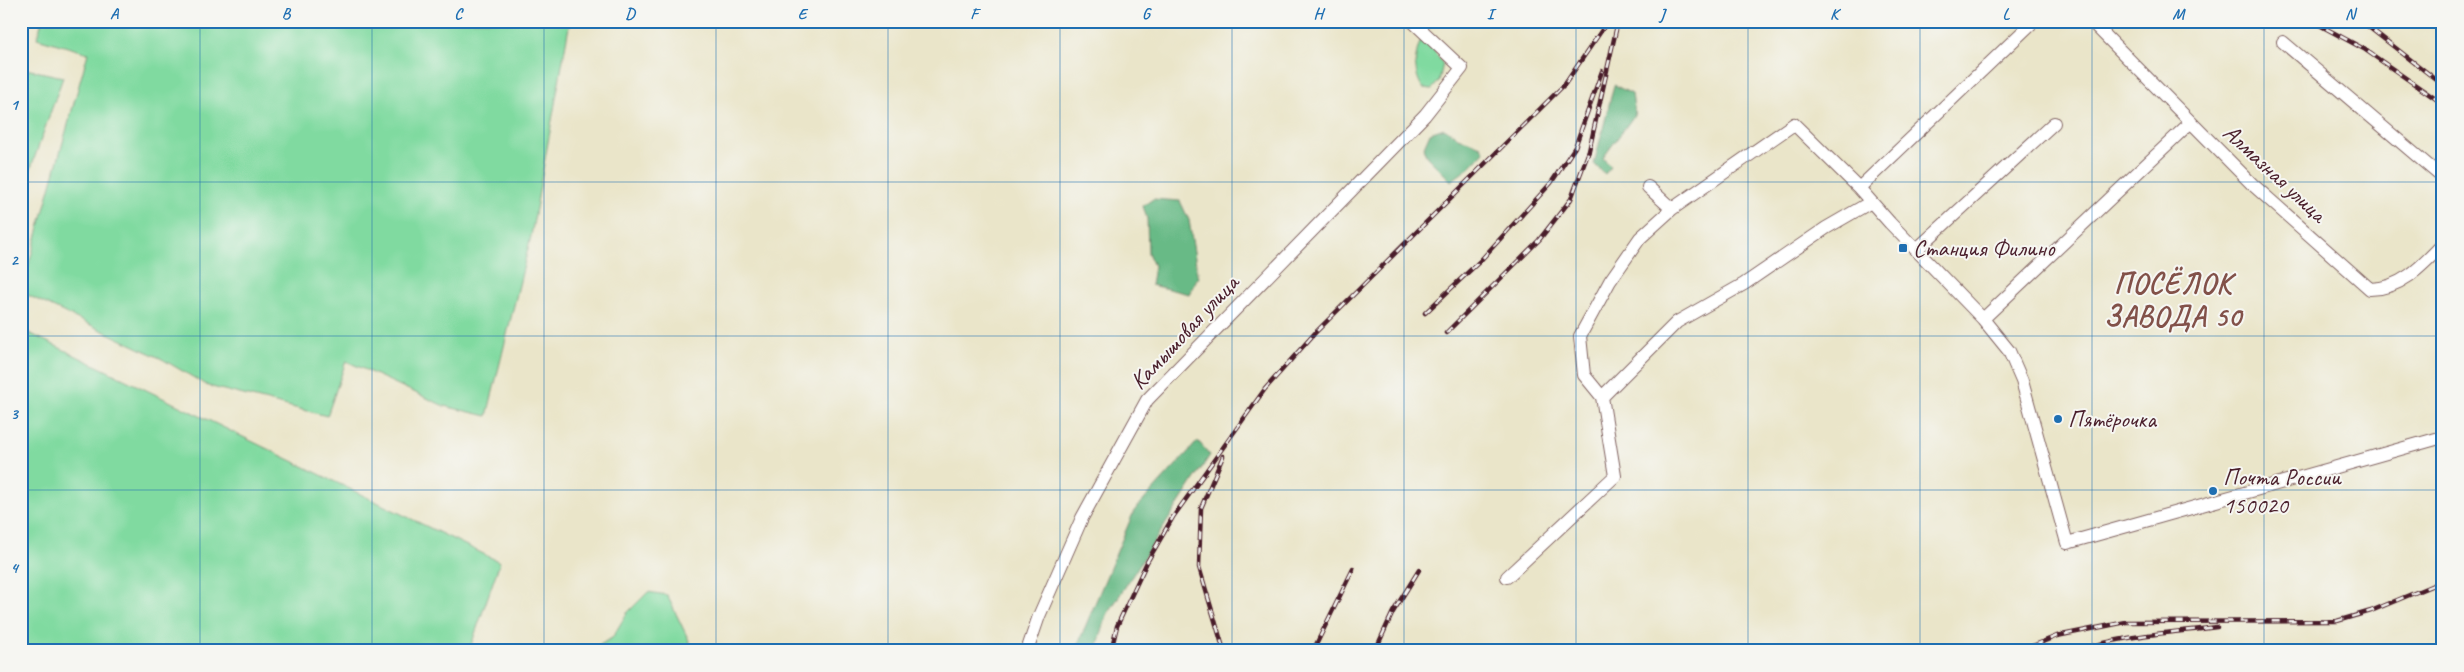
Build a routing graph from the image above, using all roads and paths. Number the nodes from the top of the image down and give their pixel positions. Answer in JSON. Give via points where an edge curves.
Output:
{"nodes":[{"id":1,"x":1412,"y":21,"type":"edge"},
{"id":2,"x":2034,"y":21,"type":"edge"},
{"id":3,"x":2090,"y":21,"type":"edge"},
{"id":4,"x":2283,"y":42,"type":"dead end"},
{"id":5,"x":2191,"y":122,"type":"junction"},
{"id":6,"x":2054,"y":123,"type":"dead end"},
{"id":7,"x":2443,"y":178,"type":"edge"},
{"id":8,"x":1648,"y":187,"type":"dead end"},
{"id":9,"x":1859,"y":188,"type":"junction"},
{"id":10,"x":1871,"y":202,"type":"junction"},
{"id":11,"x":1672,"y":209,"type":"junction"},
{"id":12,"x":2443,"y":244,"type":"edge"},
{"id":13,"x":1916,"y":250,"type":"junction"},
{"id":14,"x":1983,"y":318,"type":"junction"},
{"id":15,"x":1602,"y":397,"type":"junction"},
{"id":16,"x":2443,"y":437,"type":"edge"},
{"id":17,"x":1507,"y":576,"type":"dead end"},
{"id":18,"x":1027,"y":651,"type":"edge"}],
"edges":[{"from":1,"to":18,"type":"street","name":"Камышовая улица","via":[[1462,68],[1425,115],[1147,400],[1082,518]]},
{"from":2,"to":9,"type":"street"},
{"from":3,"to":5,"type":"street","name":"Алмазная улица"},
{"from":4,"to":7,"type":"street"},
{"from":5,"to":12,"type":"street","name":"Алмазная улица","via":[[2252,184],[2370,289],[2401,281],[2418,270]]},
{"from":5,"to":14,"type":"street"},
{"from":6,"to":13,"type":"street"},
{"from":8,"to":11,"type":"street"},
{"from":9,"to":10,"type":"street"},
{"from":9,"to":11,"type":"street","via":[[1794,124]]},
{"from":10,"to":13,"type":"street"},
{"from":10,"to":15,"type":"street","via":[[1826,228],[1744,284],[1677,322]]},
{"from":11,"to":15,"type":"street","via":[[1640,238],[1610,281],[1580,336],[1584,375]]},
{"from":13,"to":14,"type":"street"},
{"from":14,"to":16,"type":"street","via":[[2009,351],[2018,370],[2067,544]]},
{"from":15,"to":17,"type":"street","via":[[1615,476]]}]}
